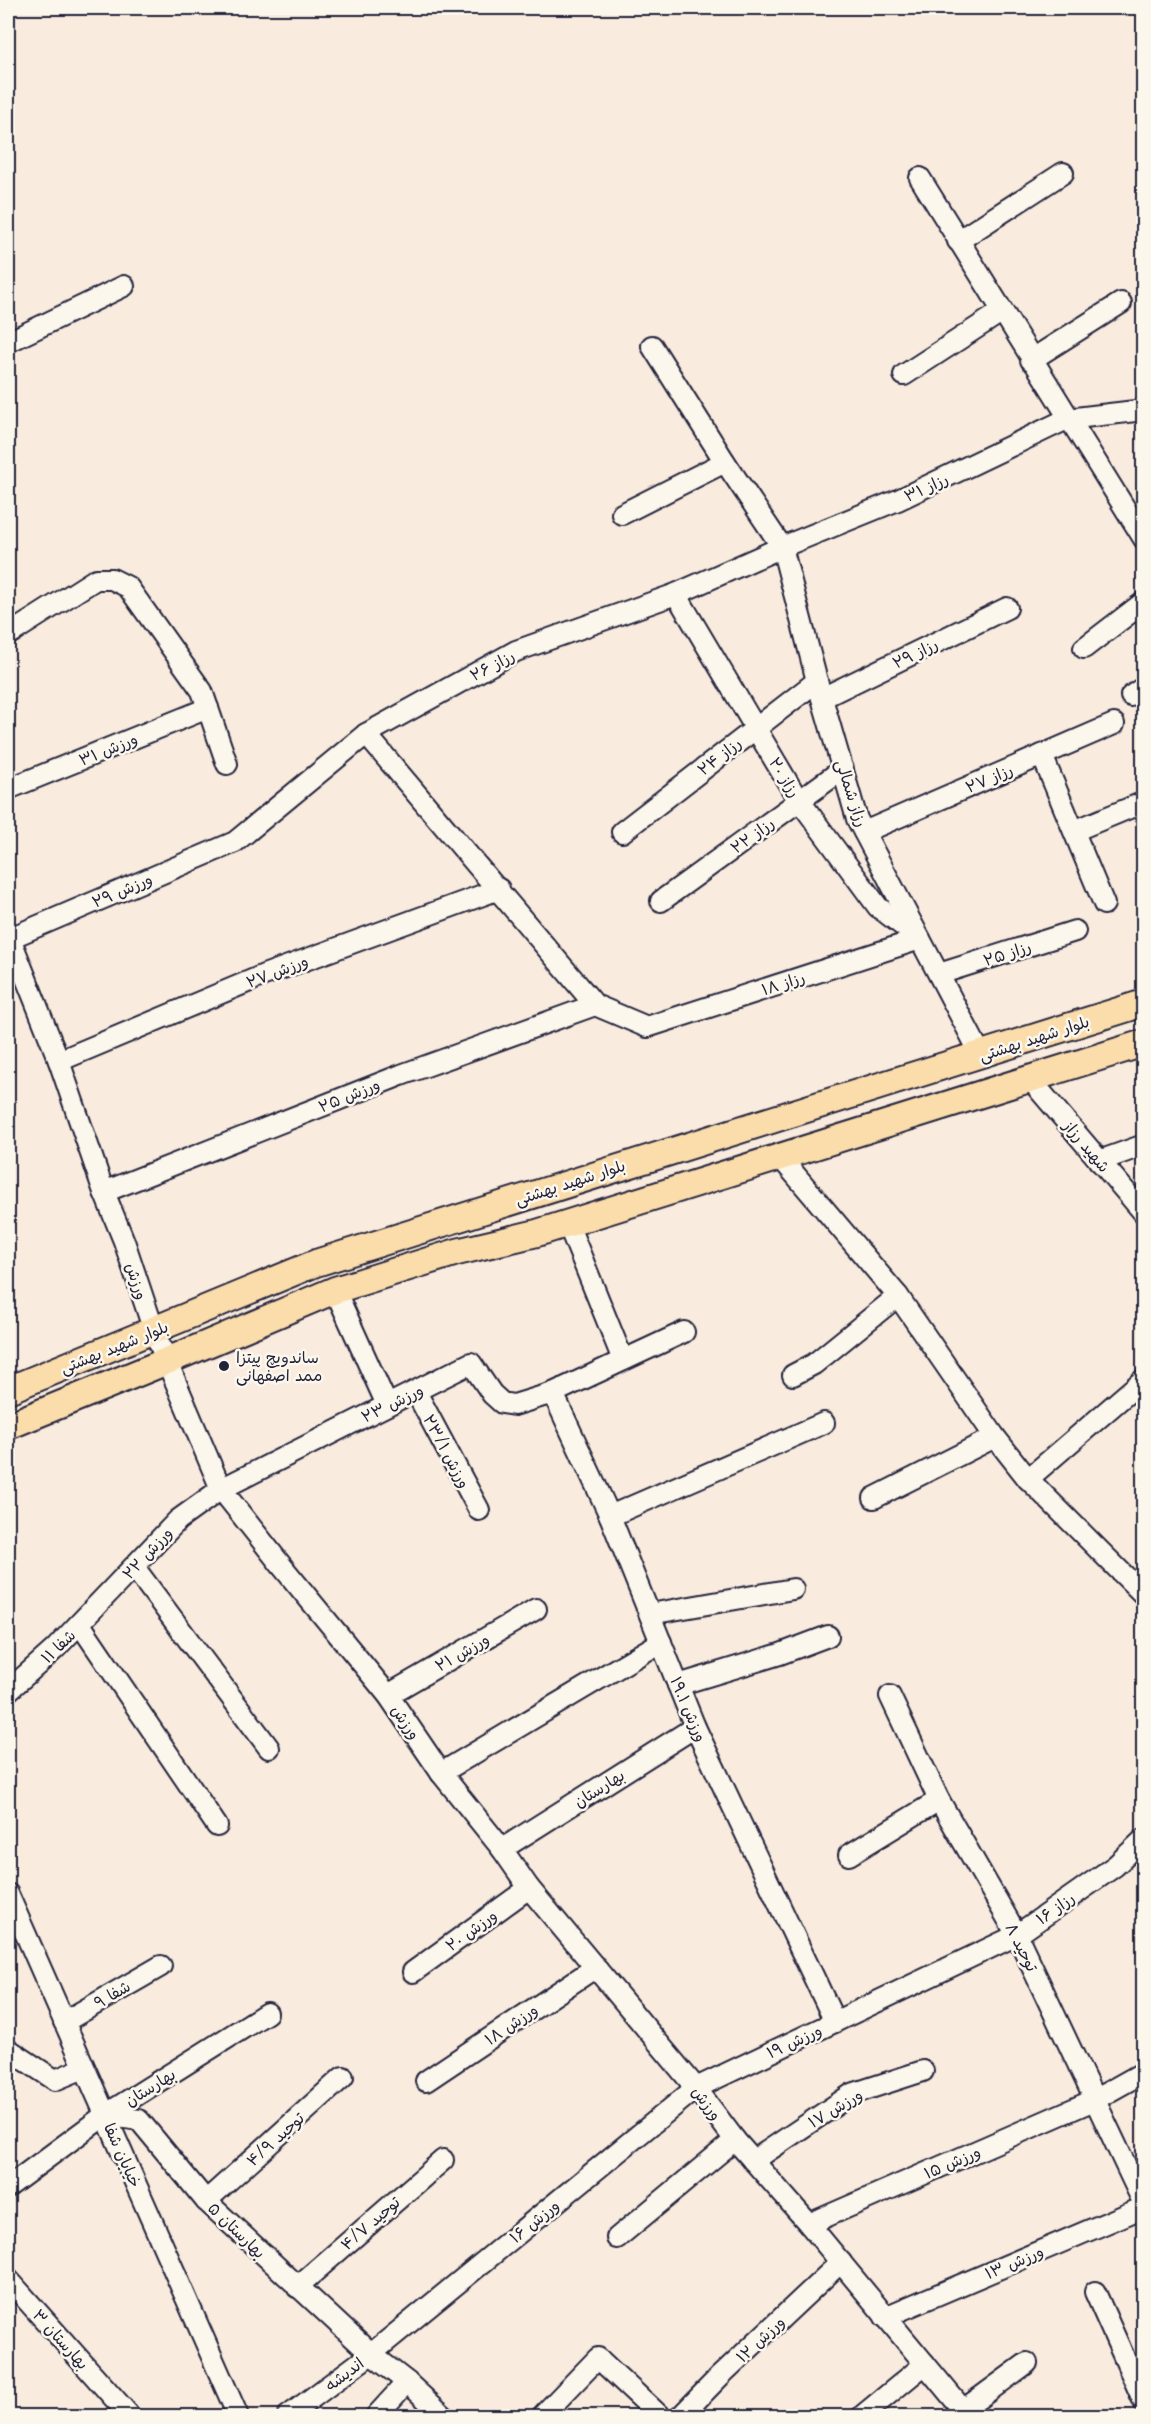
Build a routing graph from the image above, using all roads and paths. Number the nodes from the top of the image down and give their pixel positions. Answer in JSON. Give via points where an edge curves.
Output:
{"nodes":[{"id":1,"x":1063,"y":172,"type":"dead end"},
{"id":2,"x":920,"y":178,"type":"dead end"},
{"id":3,"x":958,"y":241,"type":"junction"},
{"id":4,"x":124,"y":286,"type":"dead end"},
{"id":5,"x":1121,"y":303,"type":"dead end"},
{"id":6,"x":1002,"y":312,"type":"junction"},
{"id":7,"x":8,"y":342,"type":"edge"},
{"id":8,"x":652,"y":346,"type":"dead end"},
{"id":9,"x":1031,"y":360,"type":"junction"},
{"id":10,"x":904,"y":375,"type":"dead end"},
{"id":11,"x":1143,"y":410,"type":"edge"},
{"id":12,"x":1067,"y":419,"type":"junction"},
{"id":13,"x":725,"y":462,"type":"junction"},
{"id":14,"x":622,"y":514,"type":"dead end"},
{"id":15,"x":1143,"y":539,"type":"edge"},
{"id":16,"x":782,"y":547,"type":"junction"},
{"id":17,"x":676,"y":594,"type":"junction"},
{"id":18,"x":1143,"y":602,"type":"edge"},
{"id":19,"x":1007,"y":608,"type":"dead end"},
{"id":20,"x":8,"y":635,"type":"edge"},
{"id":21,"x":1084,"y":648,"type":"dead end"},
{"id":22,"x":819,"y":689,"type":"junction"},
{"id":23,"x":208,"y":708,"type":"junction"},
{"id":24,"x":1114,"y":724,"type":"dead end"},
{"id":25,"x":755,"y":728,"type":"junction"},
{"id":26,"x":366,"y":734,"type":"junction"},
{"id":27,"x":1042,"y":755,"type":"junction"},
{"id":28,"x":227,"y":765,"type":"dead end"},
{"id":29,"x":843,"y":769,"type":"junction"},
{"id":30,"x":8,"y":789,"type":"edge"},
{"id":31,"x":800,"y":801,"type":"junction"},
{"id":32,"x":1143,"y":802,"type":"edge"},
{"id":33,"x":1074,"y":831,"type":"junction"},
{"id":34,"x":622,"y":832,"type":"dead end"},
{"id":35,"x":864,"y":832,"type":"junction"},
{"id":36,"x":235,"y":842,"type":"joint"},
{"id":37,"x":500,"y":889,"type":"junction"},
{"id":38,"x":661,"y":901,"type":"dead end"},
{"id":39,"x":1104,"y":904,"type":"dead end"},
{"id":40,"x":1075,"y":931,"type":"dead end"},
{"id":41,"x":9,"y":935,"type":"edge"},
{"id":42,"x":920,"y":939,"type":"junction"},
{"id":43,"x":939,"y":974,"type":"junction"},
{"id":44,"x":1143,"y":1004,"type":"edge"},
{"id":45,"x":595,"y":1005,"type":"junction"},
{"id":46,"x":1143,"y":1043,"type":"edge"},
{"id":47,"x":981,"y":1055,"type":"junction"},
{"id":48,"x":59,"y":1061,"type":"junction"},
{"id":49,"x":1030,"y":1079,"type":"junction"},
{"id":50,"x":819,"y":1106,"type":"junction"},
{"id":51,"x":830,"y":1142,"type":"junction"},
{"id":52,"x":1143,"y":1145,"type":"edge"},
{"id":53,"x":781,"y":1158,"type":"junction"},
{"id":54,"x":1100,"y":1161,"type":"junction"},
{"id":55,"x":104,"y":1192,"type":"junction"},
{"id":56,"x":1143,"y":1213,"type":"edge"},
{"id":57,"x":568,"y":1224,"type":"junction"},
{"id":58,"x":335,"y":1290,"type":"junction"},
{"id":59,"x":898,"y":1296,"type":"junction"},
{"id":60,"x":154,"y":1331,"type":"junction"},
{"id":61,"x":684,"y":1332,"type":"dead end"},
{"id":62,"x":623,"y":1360,"type":"junction"},
{"id":63,"x":167,"y":1362,"type":"junction"},
{"id":64,"x":793,"y":1375,"type":"dead end"},
{"id":65,"x":1143,"y":1379,"type":"edge"},
{"id":66,"x":8,"y":1390,"type":"edge"},
{"id":67,"x":416,"y":1392,"type":"junction"},
{"id":68,"x":553,"y":1393,"type":"junction"},
{"id":69,"x":387,"y":1405,"type":"junction"},
{"id":70,"x":824,"y":1423,"type":"dead end"},
{"id":71,"x":8,"y":1426,"type":"edge"},
{"id":72,"x":995,"y":1437,"type":"junction"},
{"id":73,"x":1028,"y":1479,"type":"junction"},
{"id":74,"x":221,"y":1489,"type":"junction"},
{"id":75,"x":874,"y":1498,"type":"dead end"},
{"id":76,"x":479,"y":1510,"type":"dead end"},
{"id":77,"x":610,"y":1516,"type":"junction"},
{"id":78,"x":134,"y":1567,"type":"junction"},
{"id":79,"x":793,"y":1589,"type":"dead end"},
{"id":80,"x":1143,"y":1595,"type":"edge"},
{"id":81,"x":536,"y":1610,"type":"dead end"},
{"id":82,"x":650,"y":1614,"type":"junction"},
{"id":83,"x":80,"y":1624,"type":"junction"},
{"id":84,"x":828,"y":1636,"type":"dead end"},
{"id":85,"x":661,"y":1642,"type":"junction"},
{"id":86,"x":678,"y":1685,"type":"junction"},
{"id":87,"x":8,"y":1691,"type":"edge"},
{"id":88,"x":388,"y":1695,"type":"junction"},
{"id":89,"x":890,"y":1696,"type":"dead end"},
{"id":90,"x":695,"y":1727,"type":"junction"},
{"id":91,"x":269,"y":1748,"type":"dead end"},
{"id":92,"x":441,"y":1773,"type":"junction"},
{"id":93,"x":939,"y":1800,"type":"junction"},
{"id":94,"x":217,"y":1826,"type":"dead end"},
{"id":95,"x":1143,"y":1839,"type":"edge"},
{"id":96,"x":502,"y":1849,"type":"junction"},
{"id":97,"x":849,"y":1855,"type":"dead end"},
{"id":98,"x":529,"y":1888,"type":"junction"},
{"id":99,"x":8,"y":1894,"type":"edge"},
{"id":100,"x":1017,"y":1935,"type":"junction"},
{"id":101,"x":161,"y":1966,"type":"dead end"},
{"id":102,"x":596,"y":1967,"type":"junction"},
{"id":103,"x":413,"y":1972,"type":"dead end"},
{"id":104,"x":892,"y":1995,"type":"joint"},
{"id":105,"x":267,"y":2013,"type":"dead end"},
{"id":106,"x":64,"y":2022,"type":"junction"},
{"id":107,"x":835,"y":2022,"type":"junction"},
{"id":108,"x":8,"y":2049,"type":"edge"},
{"id":109,"x":84,"y":2068,"type":"junction"},
{"id":110,"x":923,"y":2071,"type":"dead end"},
{"id":111,"x":1143,"y":2072,"type":"edge"},
{"id":112,"x":343,"y":2077,"type":"dead end"},
{"id":113,"x":426,"y":2081,"type":"dead end"},
{"id":114,"x":696,"y":2088,"type":"junction"},
{"id":115,"x":1094,"y":2100,"type":"junction"},
{"id":116,"x":105,"y":2115,"type":"junction"},
{"id":117,"x":735,"y":2140,"type":"junction"},
{"id":118,"x":443,"y":2160,"type":"dead end"},
{"id":119,"x":753,"y":2161,"type":"junction"},
{"id":120,"x":8,"y":2187,"type":"edge"},
{"id":121,"x":206,"y":2201,"type":"junction"},
{"id":122,"x":1143,"y":2206,"type":"edge"},
{"id":123,"x":808,"y":2224,"type":"junction"},
{"id":124,"x":617,"y":2238,"type":"dead end"},
{"id":125,"x":841,"y":2262,"type":"junction"},
{"id":126,"x":8,"y":2279,"type":"edge"},
{"id":127,"x":297,"y":2287,"type":"junction"},
{"id":128,"x":1095,"y":2292,"type":"dead end"},
{"id":129,"x":885,"y":2316,"type":"junction"},
{"id":130,"x":371,"y":2354,"type":"junction"},
{"id":131,"x":1027,"y":2363,"type":"dead end"},
{"id":132,"x":925,"y":2364,"type":"junction"},
{"id":133,"x":407,"y":2382,"type":"junction"},
{"id":134,"x":1143,"y":2403,"type":"edge"},
{"id":135,"x":966,"y":2413,"type":"edge"},
{"id":136,"x":130,"y":2416,"type":"edge"},
{"id":137,"x":238,"y":2416,"type":"edge"},
{"id":138,"x":288,"y":2416,"type":"edge"},
{"id":139,"x":376,"y":2416,"type":"edge"},
{"id":140,"x":444,"y":2416,"type":"edge"},
{"id":141,"x":542,"y":2416,"type":"edge"},
{"id":142,"x":660,"y":2416,"type":"edge"},
{"id":143,"x":681,"y":2416,"type":"edge"},
{"id":144,"x":862,"y":2416,"type":"edge"}],
"edges":[{"from":1,"to":3,"type":"street"},
{"from":2,"to":3,"type":"street"},
{"from":3,"to":6,"type":"street"},
{"from":4,"to":7,"type":"street"},
{"from":5,"to":9,"type":"street"},
{"from":6,"to":9,"type":"street"},
{"from":6,"to":10,"type":"street"},
{"from":8,"to":13,"type":"street","name":"رزاز شمالی"},
{"from":9,"to":12,"type":"street"},
{"from":11,"to":12,"type":"street","name":"رزاز ۳۱"},
{"from":12,"to":15,"type":"street"},
{"from":12,"to":16,"type":"street","name":"رزاز ۳۱","via":[[898,500]]},
{"from":13,"to":14,"type":"street"},
{"from":13,"to":16,"type":"street","name":"رزاز شمالی"},
{"from":16,"to":17,"type":"street","name":"رزاز ۲۶"},
{"from":16,"to":22,"type":"street","name":"رزاز شمالی"},
{"from":17,"to":25,"type":"street","name":"رزاز ۲۰"},
{"from":17,"to":26,"type":"street","name":"رزاز ۲۶","via":[[516,651]]},
{"from":18,"to":21,"type":"street"},
{"from":19,"to":22,"type":"street","name":"رزاز ۲۹"},
{"from":20,"to":23,"type":"street","via":[[96,579],[112,579],[128,587],[202,691]]},
{"from":22,"to":25,"type":"street","name":"رزاز ۲۴"},
{"from":22,"to":29,"type":"street","name":"رزاز شمالی"},
{"from":23,"to":28,"type":"street"},
{"from":23,"to":30,"type":"street","name":"ورزش ۳۱"},
{"from":24,"to":27,"type":"street","name":"رزاز ۲۷"},
{"from":25,"to":31,"type":"street","name":"رزاز ۲۰"},
{"from":25,"to":34,"type":"street","name":"رزاز ۲۴"},
{"from":26,"to":36,"type":"street","name":"رزاز ۲۶"},
{"from":26,"to":37,"type":"street"},
{"from":27,"to":33,"type":"street"},
{"from":27,"to":35,"type":"street","name":"رزاز ۲۷"},
{"from":29,"to":31,"type":"street","name":"رزاز ۲۲"},
{"from":29,"to":35,"type":"street","name":"رزاز شمالی"},
{"from":31,"to":38,"type":"street","name":"رزاز ۲۲"},
{"from":31,"to":42,"type":"street","name":"رزاز ۲۰","via":[[878,908]]},
{"from":32,"to":33,"type":"street"},
{"from":33,"to":39,"type":"street"},
{"from":35,"to":42,"type":"street","name":"رزاز شمالی"},
{"from":36,"to":41,"type":"street","name":"ورزش ۲۹"},
{"from":37,"to":45,"type":"street"},
{"from":37,"to":48,"type":"street","name":"ورزش ۲۷","via":[[264,975]]},
{"from":40,"to":43,"type":"street","name":"رزاز ۲۵"},
{"from":41,"to":48,"type":"street","name":"ورزش"},
{"from":42,"to":43,"type":"street","name":"رزاز شمالی"},
{"from":42,"to":45,"type":"street","name":"رزاز ۱۸","via":[[647,1027]]},
{"from":43,"to":47,"type":"street","name":"رزاز شمالی"},
{"from":44,"to":47,"type":"main road","name":"بلوار شهید بهشتی"},
{"from":45,"to":55,"type":"street","name":"ورزش ۲۵","via":[[401,1075]]},
{"from":46,"to":49,"type":"main road","name":"بلوار شهید بهشتی"},
{"from":47,"to":50,"type":"main road","name":"بلوار شهید بهشتی"},
{"from":48,"to":55,"type":"street","name":"ورزش"},
{"from":49,"to":51,"type":"main road","name":"بلوار شهید بهشتی"},
{"from":49,"to":54,"type":"street","name":"شهید رزاز"},
{"from":50,"to":51,"type":"main road"},
{"from":50,"to":60,"type":"main road","name":"بلوار شهید بهشتی","via":[[316,1263]]},
{"from":51,"to":53,"type":"main road","name":"بلوار شهید بهشتی"},
{"from":52,"to":54,"type":"street"},
{"from":53,"to":57,"type":"main road","name":"بلوار شهید بهشتی"},
{"from":53,"to":59,"type":"street"},
{"from":54,"to":56,"type":"street","name":"شهید رزاز"},
{"from":55,"to":60,"type":"street","name":"ورزش"},
{"from":57,"to":58,"type":"main road","name":"بلوار شهید بهشتی","via":[[457,1252]]},
{"from":57,"to":62,"type":"street"},
{"from":58,"to":63,"type":"main road","name":"بلوار شهید بهشتی"},
{"from":58,"to":69,"type":"street"},
{"from":59,"to":64,"type":"street","via":[[814,1364]]},
{"from":59,"to":72,"type":"street"},
{"from":60,"to":63,"type":"street","name":"ورزش"},
{"from":60,"to":66,"type":"main road","name":"بلوار شهید بهشتی"},
{"from":61,"to":62,"type":"street"},
{"from":62,"to":68,"type":"street"},
{"from":63,"to":71,"type":"main road","name":"بلوار شهید بهشتی"},
{"from":63,"to":74,"type":"street","name":"ورزش"},
{"from":65,"to":73,"type":"street"},
{"from":67,"to":68,"type":"street","name":"ورزش ۲۳","via":[[471,1363],[501,1403],[514,1405]]},
{"from":67,"to":69,"type":"street","name":"ورزش ۲۳"},
{"from":67,"to":76,"type":"street","name":"ورزش ۲۳/۱"},
{"from":68,"to":77,"type":"street","name":"ورزش ۱۹.۱"},
{"from":69,"to":74,"type":"street","name":"ورزش ۲۳"},
{"from":70,"to":77,"type":"street"},
{"from":72,"to":73,"type":"street"},
{"from":72,"to":75,"type":"street"},
{"from":73,"to":80,"type":"street"},
{"from":74,"to":78,"type":"street","name":"ورزش ۲۲","via":[[178,1520]]},
{"from":74,"to":88,"type":"street","name":"ورزش"},
{"from":77,"to":82,"type":"street","name":"ورزش ۱۹.۱"},
{"from":78,"to":83,"type":"street","name":"ورزش ۲۲"},
{"from":78,"to":91,"type":"street"},
{"from":79,"to":82,"type":"street"},
{"from":81,"to":88,"type":"street","name":"ورزش ۲۱"},
{"from":82,"to":85,"type":"street","name":"ورزش ۱۹.۱"},
{"from":83,"to":87,"type":"street","name":"شفا ۱۱"},
{"from":83,"to":94,"type":"street"},
{"from":84,"to":86,"type":"street"},
{"from":85,"to":86,"type":"street","name":"ورزش ۱۹.۱"},
{"from":85,"to":92,"type":"street"},
{"from":86,"to":90,"type":"street","name":"ورزش ۱۹.۱"},
{"from":88,"to":92,"type":"street","name":"ورزش"},
{"from":89,"to":93,"type":"street","name":"توحید ۸"},
{"from":90,"to":96,"type":"street","name":"بهارستان"},
{"from":90,"to":107,"type":"street","name":"ورزش ۱۹.۱"},
{"from":92,"to":96,"type":"street","name":"ورزش"},
{"from":93,"to":97,"type":"street"},
{"from":93,"to":100,"type":"street","name":"توحید ۸"},
{"from":95,"to":100,"type":"street","name":"رزاز ۱۶","via":[[1115,1866]]},
{"from":96,"to":98,"type":"street","name":"ورزش"},
{"from":98,"to":102,"type":"street","name":"ورزش"},
{"from":98,"to":103,"type":"street","name":"ورزش ۲۰"},
{"from":99,"to":106,"type":"street","name":"خیابان شفا"},
{"from":100,"to":104,"type":"street","name":"رزاز ۱۶"},
{"from":100,"to":115,"type":"street","name":"توحید ۸"},
{"from":101,"to":106,"type":"street","name":"شفا ۹"},
{"from":102,"to":113,"type":"street","name":"ورزش ۱۸"},
{"from":102,"to":114,"type":"street","name":"ورزش"},
{"from":104,"to":107,"type":"street","name":"ورزش ۱۹"},
{"from":105,"to":116,"type":"street","name":"بهارستان"},
{"from":106,"to":109,"type":"street","name":"خیابان شفا"},
{"from":107,"to":114,"type":"street","name":"ورزش ۱۹"},
{"from":108,"to":109,"type":"street","via":[[55,2080]]},
{"from":109,"to":116,"type":"street","name":"خیابان شفا"},
{"from":110,"to":119,"type":"street","name":"ورزش ۱۷","via":[[852,2094]]},
{"from":111,"to":115,"type":"street","name":"ورزش ۱۵"},
{"from":112,"to":121,"type":"street","name":"توحید ۴/۹"},
{"from":114,"to":117,"type":"street","name":"ورزش"},
{"from":114,"to":130,"type":"street","name":"ورزش ۱۶"},
{"from":115,"to":122,"type":"street","name":"توحید ۸"},
{"from":115,"to":123,"type":"street","name":"ورزش ۱۵"},
{"from":116,"to":120,"type":"street","name":"بهارستان"},
{"from":116,"to":121,"type":"street","name":"بهارستان ۵","via":[[139,2120]]},
{"from":116,"to":137,"type":"street","name":"خیابان شفا"},
{"from":117,"to":119,"type":"street","name":"ورزش"},
{"from":117,"to":124,"type":"street"},
{"from":118,"to":127,"type":"street","name":"توحید ۴/۷"},
{"from":119,"to":123,"type":"street","name":"ورزش"},
{"from":121,"to":127,"type":"street","name":"بهارستان ۵"},
{"from":122,"to":129,"type":"street","name":"ورزش ۱۳"},
{"from":123,"to":125,"type":"street","name":"ورزش"},
{"from":125,"to":129,"type":"street","name":"ورزش"},
{"from":125,"to":143,"type":"street","name":"ورزش ۱۲"},
{"from":126,"to":136,"type":"street","name":"بهارستان ۳"},
{"from":127,"to":130,"type":"street","name":"بهارستان ۵"},
{"from":128,"to":134,"type":"street"},
{"from":129,"to":132,"type":"street","name":"ورزش"},
{"from":130,"to":133,"type":"street","name":"بهارستان ۵"},
{"from":130,"to":138,"type":"street","name":"اندیشه"},
{"from":131,"to":135,"type":"street"},
{"from":132,"to":135,"type":"street","name":"ورزش"},
{"from":132,"to":144,"type":"street"},
{"from":133,"to":139,"type":"street"},
{"from":133,"to":140,"type":"street","name":"بهارستان ۵"},
{"from":141,"to":142,"type":"street","via":[[598,2358]]}]}
